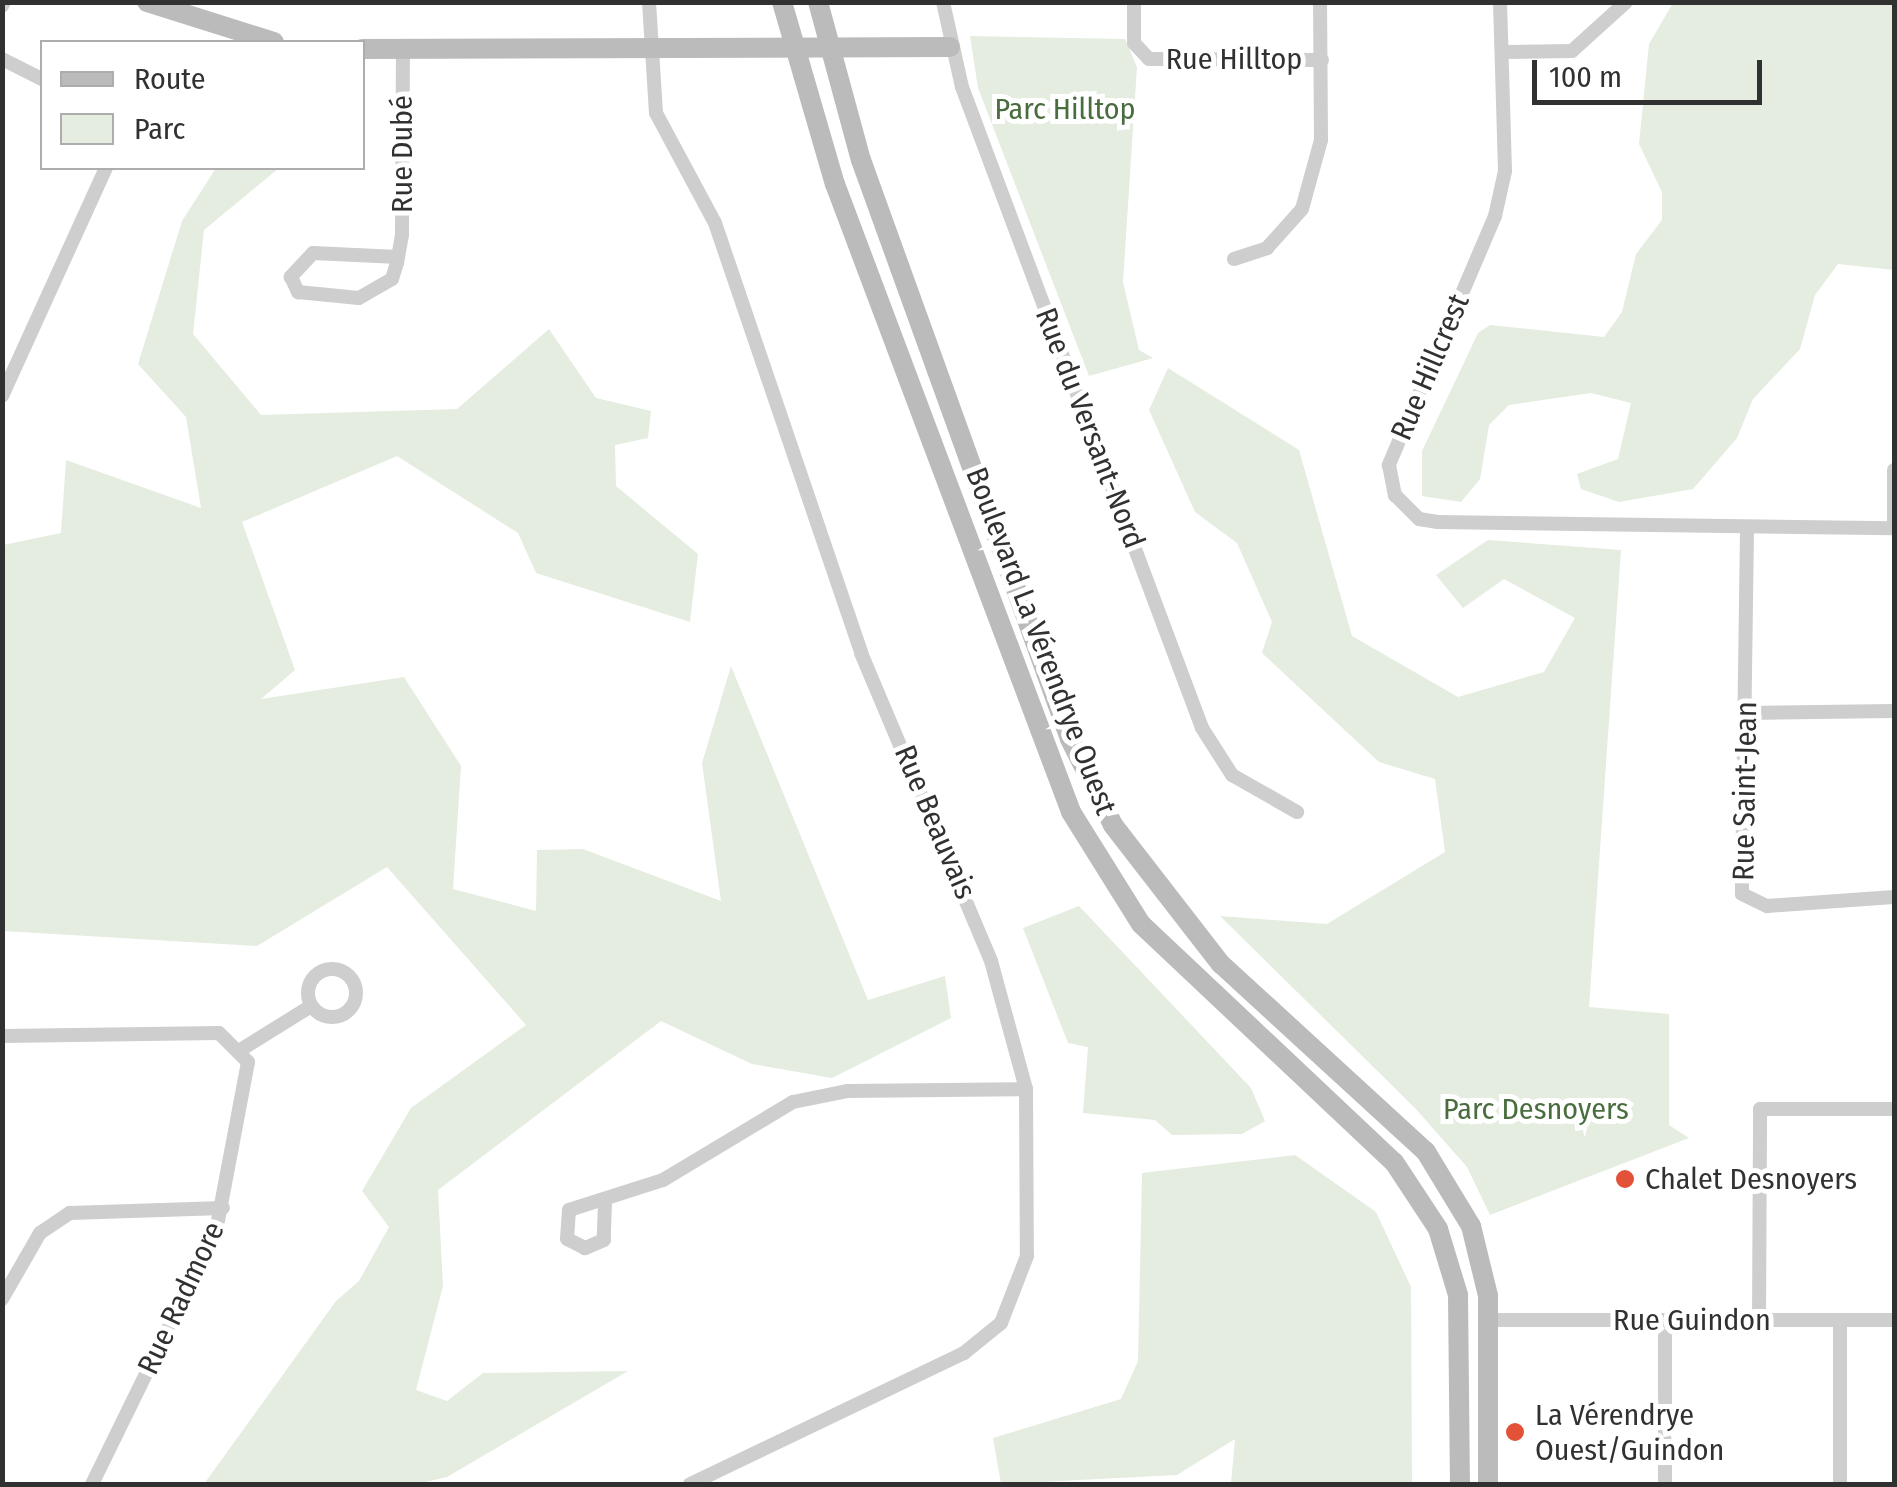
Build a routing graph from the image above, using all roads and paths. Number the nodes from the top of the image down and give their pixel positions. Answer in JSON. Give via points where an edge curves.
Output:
{"nodes":[{"id":1,"x":147,"y":2,"type":"edge"},
{"id":2,"x":649,"y":2,"type":"edge"},
{"id":3,"x":782,"y":2,"type":"edge"},
{"id":4,"x":818,"y":2,"type":"edge"},
{"id":5,"x":944,"y":2,"type":"edge"},
{"id":6,"x":1134,"y":2,"type":"edge"},
{"id":7,"x":1320,"y":2,"type":"edge"},
{"id":8,"x":1500,"y":2,"type":"edge"},
{"id":9,"x":1626,"y":2,"type":"edge"},
{"id":10,"x":268,"y":40,"type":"edge"},
{"id":11,"x":950,"y":47,"type":"junction"},
{"id":12,"x":794,"y":48,"type":"junction"},
{"id":13,"x":365,"y":49,"type":"edge"},
{"id":14,"x":828,"y":49,"type":"junction"},
{"id":15,"x":403,"y":51,"type":"junction"},
{"id":16,"x":1502,"y":52,"type":"junction"},
{"id":17,"x":650,"y":54,"type":"junction"},
{"id":18,"x":2,"y":59,"type":"edge"},
{"id":19,"x":1322,"y":60,"type":"junction"},
{"id":20,"x":40,"y":77,"type":"edge"},
{"id":21,"x":105,"y":170,"type":"edge"},
{"id":22,"x":398,"y":257,"type":"junction"},
{"id":23,"x":1234,"y":258,"type":"dead end"},
{"id":24,"x":2,"y":396,"type":"edge"},
{"id":25,"x":1894,"y":470,"type":"edge"},
{"id":26,"x":1894,"y":528,"type":"edge"},
{"id":27,"x":1747,"y":530,"type":"junction"},
{"id":28,"x":1894,"y":710,"type":"edge"},
{"id":29,"x":1746,"y":713,"type":"junction"},
{"id":30,"x":1296,"y":812,"type":"dead end"},
{"id":31,"x":1894,"y":898,"type":"edge"},
{"id":32,"x":311,"y":1006,"type":"dead end"},
{"id":33,"x":2,"y":1036,"type":"edge"},
{"id":34,"x":242,"y":1048,"type":"junction"},
{"id":35,"x":1026,"y":1088,"type":"junction"},
{"id":36,"x":1894,"y":1109,"type":"edge"},
{"id":37,"x":605,"y":1202,"type":"dead end"},
{"id":38,"x":223,"y":1208,"type":"junction"},
{"id":39,"x":2,"y":1299,"type":"edge"},
{"id":40,"x":1489,"y":1320,"type":"junction"},
{"id":41,"x":1665,"y":1320,"type":"junction"},
{"id":42,"x":1759,"y":1320,"type":"junction"},
{"id":43,"x":1840,"y":1320,"type":"junction"},
{"id":44,"x":1894,"y":1320,"type":"edge"},
{"id":45,"x":92,"y":1484,"type":"edge"},
{"id":46,"x":690,"y":1484,"type":"edge"},
{"id":47,"x":1460,"y":1484,"type":"edge"},
{"id":48,"x":1488,"y":1484,"type":"edge"},
{"id":49,"x":1665,"y":1484,"type":"edge"},
{"id":50,"x":1840,"y":1484,"type":"edge"}],
"edges":[{"from":1,"to":10,"type":"main road"},
{"from":2,"to":17,"type":"street","name":"Rue Beauvais"},
{"from":3,"to":12,"type":"main road","name":"Boulevard La Vérendrye Ouest"},
{"from":4,"to":14,"type":"main road","name":"Boulevard La Vérendrye Ouest"},
{"from":5,"to":11,"type":"street","name":"Rue du Versant-Nord"},
{"from":6,"to":19,"type":"street","name":"Rue Hilltop","via":[[1134,43],[1149,59]]},
{"from":7,"to":19,"type":"street"},
{"from":8,"to":16,"type":"street","name":"Rue Hillcrest"},
{"from":9,"to":16,"type":"street","via":[[1572,51]]},
{"from":11,"to":14,"type":"main road"},
{"from":11,"to":30,"type":"street","name":"Rue du Versant-Nord","via":[[1202,728],[1232,775]]},
{"from":12,"to":14,"type":"main road"},
{"from":12,"to":17,"type":"main road"},
{"from":12,"to":47,"type":"main road","name":"Boulevard La Vérendrye Ouest","via":[[835,184],[1070,812],[1150,934],[1394,1162],[1438,1230],[1458,1295]]},
{"from":13,"to":15,"type":"main road"},
{"from":14,"to":40,"type":"main road","name":"Boulevard La Vérendrye Ouest","via":[[1089,780],[1135,861],[1221,964],[1426,1152],[1471,1226]]},
{"from":15,"to":17,"type":"main road"},
{"from":15,"to":22,"type":"street","name":"Rue Dubé"},
{"from":16,"to":27,"type":"street","name":"Rue Hillcrest","via":[[1505,171],[1495,216],[1389,466],[1395,496],[1419,519],[1438,522]]},
{"from":17,"to":35,"type":"street","name":"Rue Beauvais","via":[[656,112],[715,223],[862,653],[991,961]]},
{"from":18,"to":20,"type":"street"},
{"from":19,"to":23,"type":"street","via":[[1321,140],[1302,209],[1267,248]]},
{"from":21,"to":24,"type":"street"},
{"from":22,"to":22,"type":"street","name":"Rue Dubé","via":[[392,279],[370,296],[298,292],[292,277],[314,254]]},
{"from":25,"to":26,"type":"street"},
{"from":26,"to":27,"type":"street","name":"Rue Hillcrest"},
{"from":27,"to":29,"type":"street","name":"Rue Saint-Jean"},
{"from":28,"to":29,"type":"street"},
{"from":29,"to":31,"type":"street","name":"Rue Saint-Jean","via":[[1742,894],[1751,906]]},
{"from":32,"to":34,"type":"street"},
{"from":33,"to":34,"type":"street","via":[[207,1032]]},
{"from":34,"to":38,"type":"street","name":"Rue Radmore","via":[[246,1093]]},
{"from":35,"to":37,"type":"street","via":[[817,1094],[770,1110],[686,1168]]},
{"from":35,"to":46,"type":"street","name":"Rue Beauvais","via":[[1027,1256],[1001,1323],[964,1353]]},
{"from":36,"to":42,"type":"street","via":[[1760,1108]]},
{"from":38,"to":39,"type":"street","via":[[70,1212],[40,1233]]},
{"from":38,"to":45,"type":"street","name":"Rue Radmore"},
{"from":40,"to":41,"type":"street","name":"Rue Guindon"},
{"from":40,"to":48,"type":"main road","name":"Boulevard La Vérendrye Ouest"},
{"from":41,"to":42,"type":"street","name":"Rue Guindon"},
{"from":41,"to":49,"type":"street"},
{"from":42,"to":43,"type":"street","name":"Rue Guindon"},
{"from":43,"to":44,"type":"street","name":"Rue Guindon"},
{"from":43,"to":50,"type":"street"}]}
